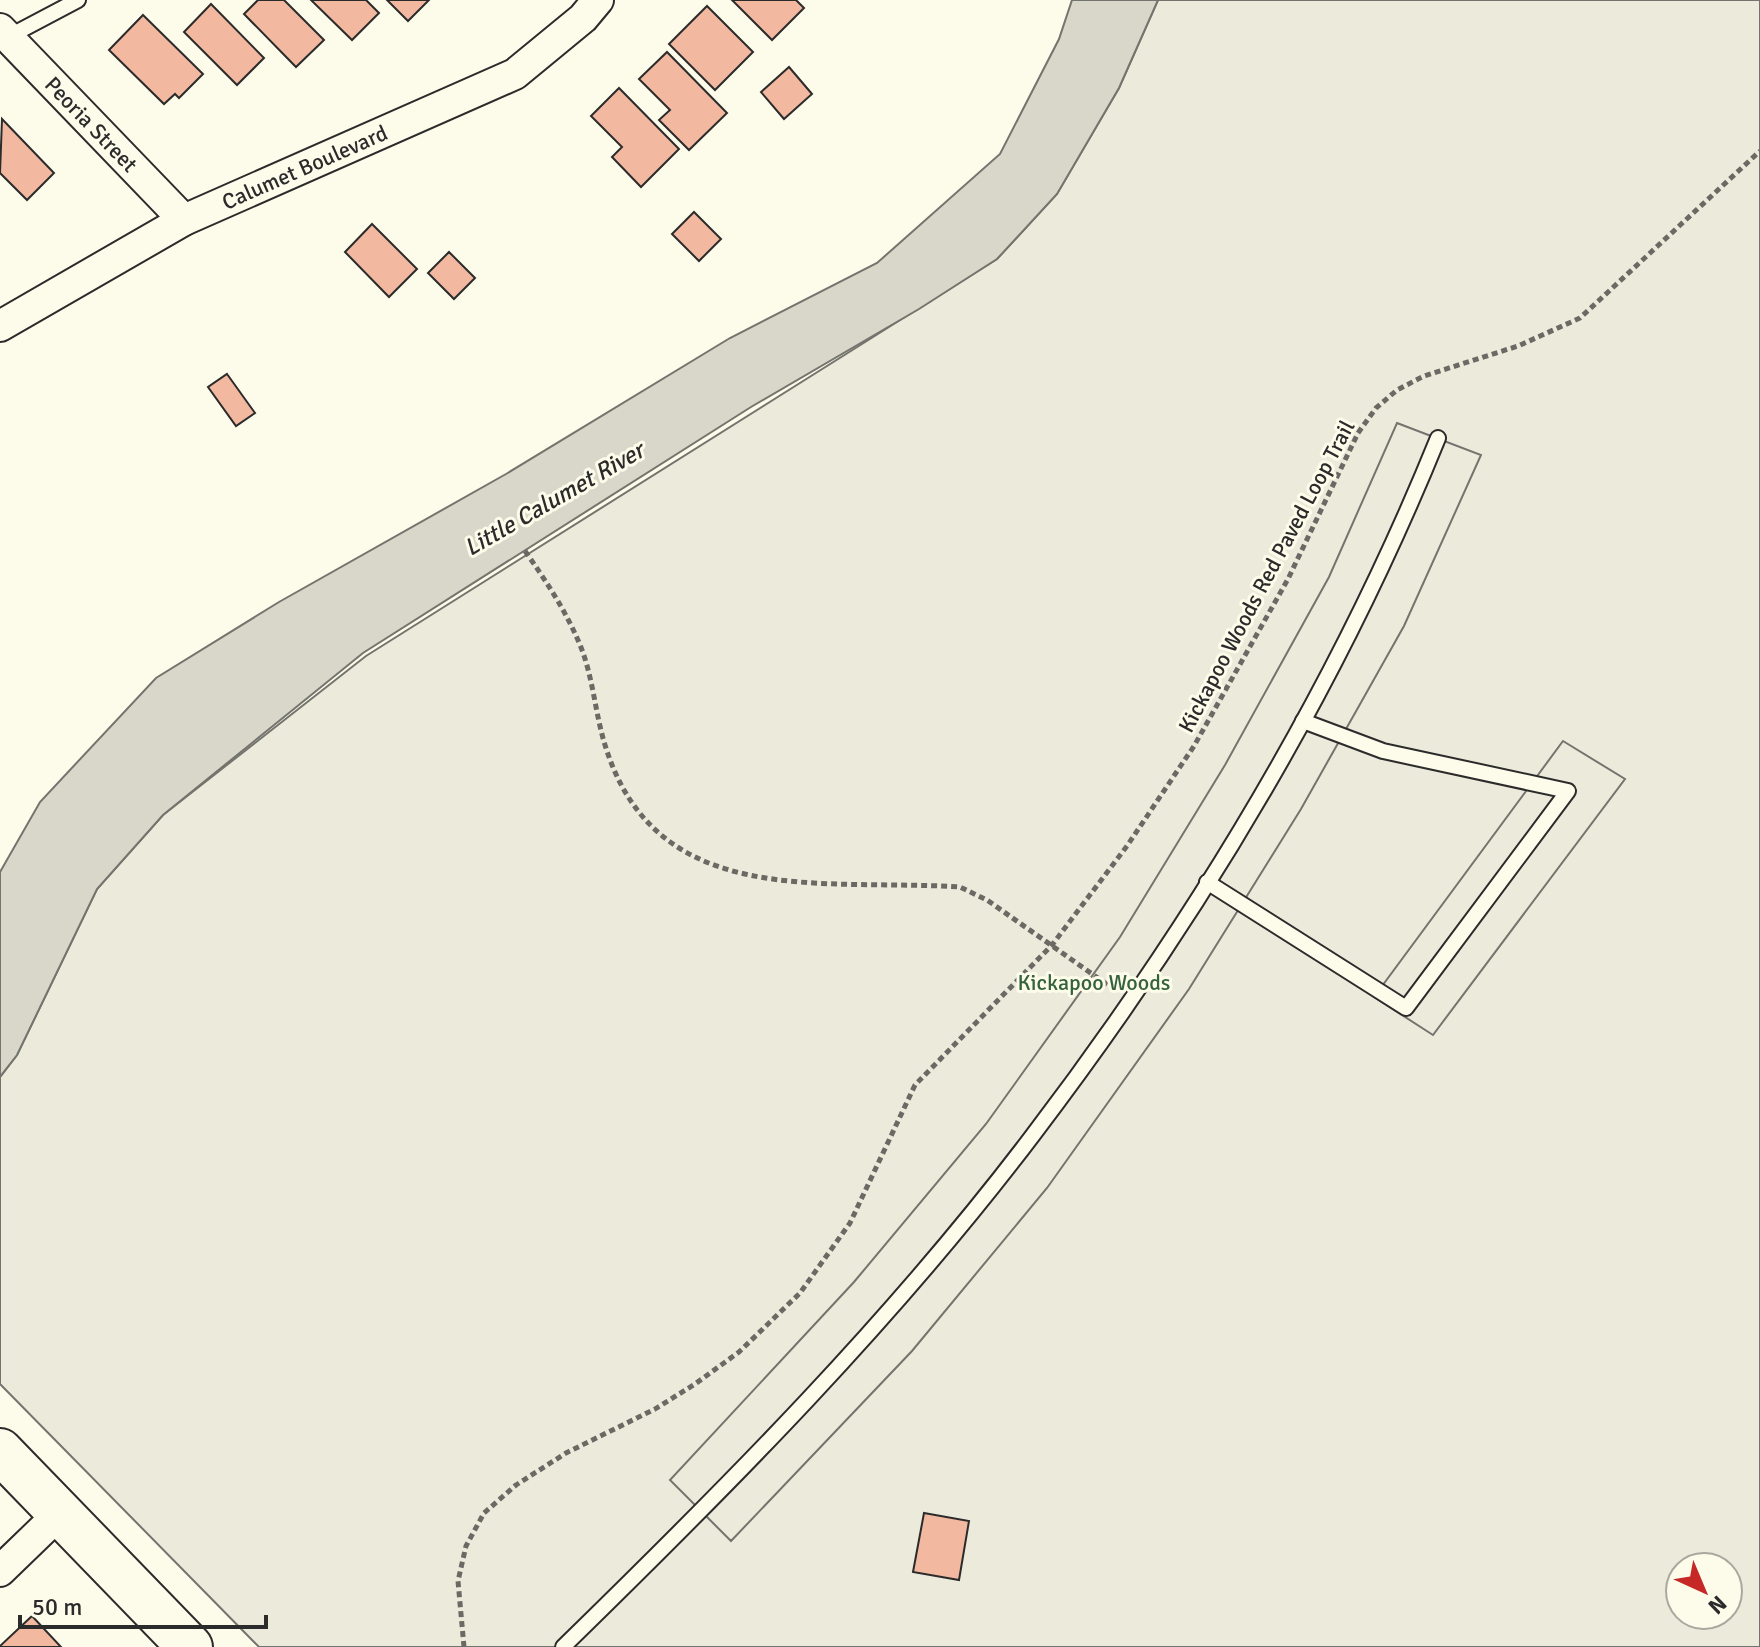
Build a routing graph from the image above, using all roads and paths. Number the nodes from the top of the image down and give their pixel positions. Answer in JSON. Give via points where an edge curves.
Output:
{"nodes":[{"id":1,"x":78,"y":0,"type":"edge"},
{"id":2,"x":598,"y":0,"type":"edge"},
{"id":3,"x":3,"y":36,"type":"edge"},
{"id":4,"x":1760,"y":151,"type":"edge"},
{"id":5,"x":184,"y":220,"type":"junction"},
{"id":6,"x":0,"y":326,"type":"edge"},
{"id":7,"x":1438,"y":438,"type":"dead end"},
{"id":8,"x":525,"y":551,"type":"dead end"},
{"id":9,"x":1303,"y":721,"type":"junction"},
{"id":10,"x":1207,"y":882,"type":"junction"},
{"id":11,"x":1052,"y":945,"type":"junction"},
{"id":12,"x":1129,"y":1000,"type":"junction"},
{"id":13,"x":0,"y":1451,"type":"edge"},
{"id":14,"x":60,"y":1513,"type":"junction"},
{"id":15,"x":0,"y":1571,"type":"edge"},
{"id":16,"x":190,"y":1647,"type":"edge"},
{"id":17,"x":464,"y":1647,"type":"edge"},
{"id":18,"x":563,"y":1647,"type":"edge"}],
"edges":[{"from":1,"to":3,"type":"lane"},
{"from":2,"to":5,"type":"street","name":"Calumet Boulevard","via":[[515,74]]},
{"from":3,"to":5,"type":"street","name":"Peoria Street"},
{"from":4,"to":11,"type":"path","name":"Kickapoo Woods Red Paved Loop Trail","via":[[1580,318],[1518,346],[1424,376],[1376,408],[1194,746]]},
{"from":5,"to":6,"type":"street","name":"Calumet Boulevard"},
{"from":7,"to":9,"type":"lane","via":[[1397,540]]},
{"from":8,"to":11,"type":"path","via":[[581,647],[605,747],[631,802],[664,839],[703,862],[761,880],[960,887]]},
{"from":9,"to":10,"type":"lane"},
{"from":9,"to":10,"type":"lane","via":[[1383,751],[1568,791],[1406,1008]]},
{"from":10,"to":12,"type":"lane"},
{"from":11,"to":12,"type":"path"},
{"from":11,"to":17,"type":"path","name":"Kickapoo Woods Red Paved Loop Trail","via":[[915,1085],[850,1223],[800,1293],[770,1324],[695,1384],[566,1453],[484,1513],[466,1546],[458,1581]]},
{"from":12,"to":18,"type":"lane","via":[[1033,1136],[870,1330],[702,1511]]},
{"from":13,"to":14,"type":"main road"},
{"from":14,"to":15,"type":"street"},
{"from":14,"to":16,"type":"main road"}]}
